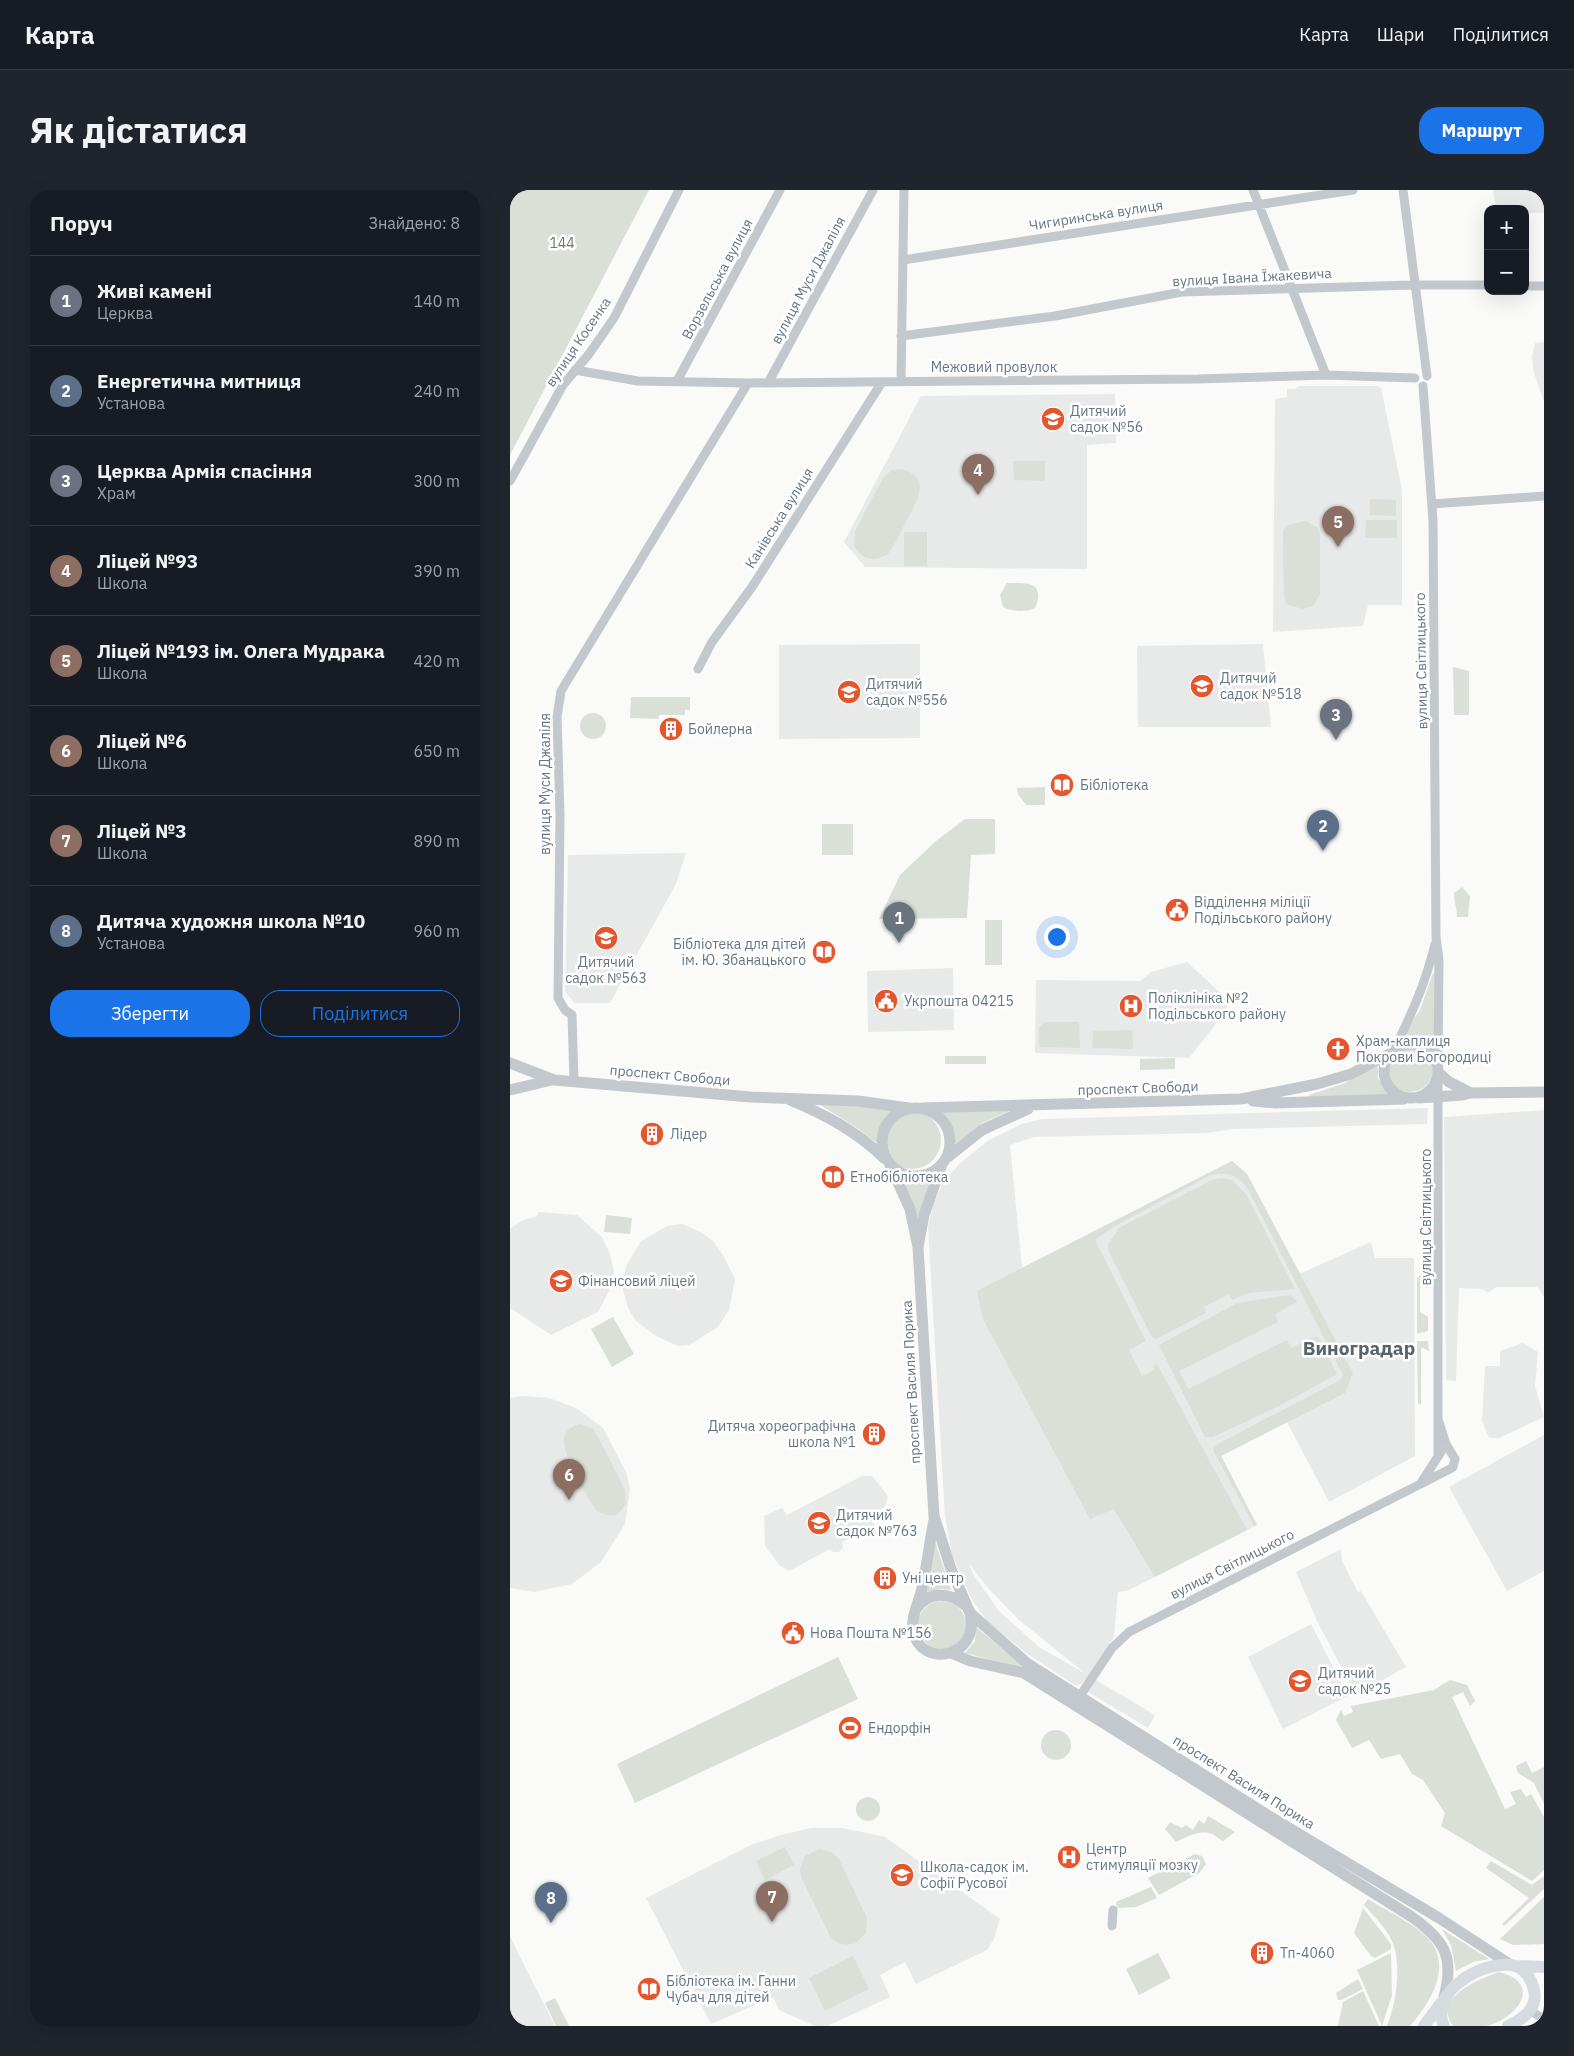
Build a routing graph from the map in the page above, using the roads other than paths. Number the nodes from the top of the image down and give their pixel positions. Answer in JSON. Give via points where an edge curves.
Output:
{"nodes":[{"id":1,"x":679,"y":190,"type":"edge"},
{"id":2,"x":780,"y":190,"type":"edge"},
{"id":3,"x":873,"y":190,"type":"edge"},
{"id":4,"x":904,"y":190,"type":"edge"},
{"id":5,"x":1253,"y":190,"type":"edge"},
{"id":6,"x":1353,"y":190,"type":"edge"},
{"id":7,"x":1403,"y":190,"type":"edge"},
{"id":8,"x":1258,"y":203,"type":"junction"},
{"id":9,"x":903,"y":260,"type":"junction"},
{"id":10,"x":1416,"y":285,"type":"junction"},
{"id":11,"x":1484,"y":285,"type":"edge"},
{"id":12,"x":1529,"y":286,"type":"edge"},
{"id":13,"x":1544,"y":286,"type":"edge"},
{"id":14,"x":1291,"y":288,"type":"junction"},
{"id":15,"x":902,"y":336,"type":"junction"},
{"id":16,"x":575,"y":370,"type":"junction"},
{"id":17,"x":1326,"y":375,"type":"junction"},
{"id":18,"x":1427,"y":376,"type":"junction"},
{"id":19,"x":1415,"y":378,"type":"junction"},
{"id":20,"x":677,"y":381,"type":"junction"},
{"id":21,"x":901,"y":381,"type":"junction"},
{"id":22,"x":882,"y":382,"type":"junction"},
{"id":23,"x":748,"y":383,"type":"junction"},
{"id":24,"x":768,"y":383,"type":"junction"},
{"id":25,"x":1423,"y":386,"type":"junction"},
{"id":26,"x":510,"y":482,"type":"edge"},
{"id":27,"x":1544,"y":496,"type":"edge"},
{"id":28,"x":1432,"y":504,"type":"junction"},
{"id":29,"x":698,"y":669,"type":"dead end"},
{"id":30,"x":1436,"y":937,"type":"junction"},
{"id":31,"x":1392,"y":1052,"type":"junction"},
{"id":32,"x":510,"y":1063,"type":"edge"},
{"id":33,"x":1438,"y":1069,"type":"junction"},
{"id":34,"x":554,"y":1080,"type":"junction"},
{"id":35,"x":574,"y":1081,"type":"junction"},
{"id":36,"x":510,"y":1090,"type":"edge"},
{"id":37,"x":1544,"y":1092,"type":"edge"},
{"id":38,"x":1471,"y":1093,"type":"junction"},
{"id":39,"x":1440,"y":1097,"type":"junction"},
{"id":40,"x":784,"y":1098,"type":"junction"},
{"id":41,"x":1412,"y":1098,"type":"junction"},
{"id":42,"x":1241,"y":1100,"type":"junction"},
{"id":43,"x":1036,"y":1106,"type":"junction"},
{"id":44,"x":909,"y":1108,"type":"junction"},
{"id":45,"x":922,"y":1108,"type":"junction"},
{"id":46,"x":945,"y":1161,"type":"junction"},
{"id":47,"x":888,"y":1162,"type":"junction"},
{"id":48,"x":918,"y":1247,"type":"junction"},
{"id":49,"x":1439,"y":1422,"type":"junction"},
{"id":50,"x":1450,"y":1452,"type":"junction"},
{"id":51,"x":1437,"y":1457,"type":"junction"},
{"id":52,"x":1450,"y":1470,"type":"junction"},
{"id":53,"x":1420,"y":1483,"type":"junction"},
{"id":54,"x":934,"y":1516,"type":"junction"},
{"id":55,"x":968,"y":1609,"type":"junction"},
{"id":56,"x":915,"y":1612,"type":"junction"},
{"id":57,"x":951,"y":1653,"type":"junction"},
{"id":58,"x":1080,"y":1696,"type":"junction"},
{"id":59,"x":1113,"y":1910,"type":"dead end"},
{"id":60,"x":1112,"y":1926,"type":"dead end"},
{"id":61,"x":1513,"y":1965,"type":"junction"},
{"id":62,"x":1544,"y":1967,"type":"edge"},
{"id":63,"x":1443,"y":2000,"type":"junction"},
{"id":64,"x":1541,"y":2013,"type":"edge"},
{"id":65,"x":1512,"y":2024,"type":"edge"},
{"id":66,"x":1424,"y":2026,"type":"edge"},
{"id":67,"x":1444,"y":2026,"type":"edge"}],
"edges":[{"from":1,"to":16,"type":"street","name":"вулиця Косенка","via":[[614,318]]},
{"from":2,"to":20,"type":"street","name":"Ворзельська вулиця"},
{"from":3,"to":24,"type":"street","name":"вулиця Муси Джаліля"},
{"from":4,"to":9,"type":"street"},
{"from":5,"to":8,"type":"street"},
{"from":6,"to":8,"type":"street","name":"Чигиринська вулиця"},
{"from":7,"to":10,"type":"street"},
{"from":8,"to":9,"type":"street","name":"Чигиринська вулиця"},
{"from":8,"to":14,"type":"street"},
{"from":9,"to":15,"type":"street"},
{"from":10,"to":11,"type":"street","name":"вулиця Івана Їжакевича"},
{"from":10,"to":14,"type":"street","name":"вулиця Івана Їжакевича"},
{"from":10,"to":18,"type":"street"},
{"from":12,"to":13,"type":"street"},
{"from":14,"to":15,"type":"street","name":"вулиця Івана Їжакевича","via":[[1182,292],[1056,316]]},
{"from":14,"to":17,"type":"street"},
{"from":15,"to":21,"type":"street"},
{"from":16,"to":20,"type":"street","name":"Межовий провулок","via":[[638,381]]},
{"from":16,"to":26,"type":"street","name":"вулиця Косенка","via":[[563,385]]},
{"from":17,"to":19,"type":"street","name":"Межовий провулок"},
{"from":17,"to":21,"type":"street","name":"Межовий провулок"},
{"from":18,"to":19,"type":"street","via":[[1421,373]]},
{"from":18,"to":25,"type":"street","via":[[1428,382]]},
{"from":19,"to":25,"type":"street","via":[[1417,384]]},
{"from":20,"to":23,"type":"street","name":"Межовий провулок"},
{"from":21,"to":22,"type":"street","name":"Межовий провулок"},
{"from":22,"to":24,"type":"street","name":"Межовий провулок"},
{"from":22,"to":29,"type":"street","name":"Канівська вулиця","via":[[752,587],[712,642]]},
{"from":23,"to":24,"type":"street","name":"Межовий провулок"},
{"from":23,"to":35,"type":"street","name":"вулиця Муси Джаліля","via":[[561,691],[557,717],[560,815],[558,998],[572,1015]]},
{"from":25,"to":28,"type":"street","name":"вулиця Світлицького"},
{"from":27,"to":28,"type":"street"},
{"from":28,"to":30,"type":"street","name":"вулиця Світлицького"},
{"from":30,"to":31,"type":"street","name":"вулиця Світлицького","via":[[1427,978]]},
{"from":30,"to":33,"type":"street","name":"вулиця Світлицького","via":[[1439,960]]},
{"from":31,"to":33,"type":"street","via":[[1409,1044],[1420,1046],[1430,1052]]},
{"from":31,"to":41,"type":"street","via":[[1383,1070],[1385,1081],[1396,1094]]},
{"from":31,"to":42,"type":"street","name":"проспект Свободи","via":[[1351,1074]]},
{"from":32,"to":34,"type":"street","name":"проспект Свободи"},
{"from":33,"to":38,"type":"street","name":"проспект Свободи","via":[[1449,1082]]},
{"from":33,"to":39,"type":"street","name":"вулиця Світлицького"},
{"from":33,"to":41,"type":"street","via":[[1436,1082],[1430,1090]]},
{"from":34,"to":35,"type":"street","name":"проспект Свободи"},
{"from":34,"to":36,"type":"street","name":"проспект Свободи"},
{"from":35,"to":40,"type":"street","name":"проспект Свободи"},
{"from":37,"to":38,"type":"street","name":"проспект Свободи"},
{"from":38,"to":39,"type":"street","name":"проспект Свободи"},
{"from":39,"to":41,"type":"street","name":"проспект Свободи"},
{"from":39,"to":49,"type":"street","name":"вулиця Світлицького"},
{"from":40,"to":44,"type":"street","name":"проспект Свободи","via":[[858,1100]]},
{"from":40,"to":47,"type":"street","name":"проспект Свободи","via":[[835,1120],[856,1133]]},
{"from":41,"to":42,"type":"street","name":"проспект Свободи","via":[[1275,1103]]},
{"from":42,"to":43,"type":"street","name":"проспект Свободи"},
{"from":43,"to":45,"type":"street","name":"проспект Свободи"},
{"from":43,"to":46,"type":"street","name":"проспект Свободи","via":[[982,1130]]},
{"from":44,"to":45,"type":"street"},
{"from":44,"to":47,"type":"street","via":[[892,1118],[885,1128],[882,1141]]},
{"from":45,"to":46,"type":"street","via":[[939,1116],[947,1127],[951,1139]]},
{"from":46,"to":47,"type":"street","via":[[933,1172],[920,1176],[901,1173]]},
{"from":46,"to":48,"type":"street","name":"проспект Василя Порика","via":[[924,1215]]},
{"from":47,"to":48,"type":"street","name":"проспект Василя Порика","via":[[910,1209]]},
{"from":48,"to":54,"type":"street","name":"проспект Василя Порика"},
{"from":49,"to":50,"type":"street","name":"вулиця Світлицького"},
{"from":49,"to":51,"type":"street","name":"вулиця Світлицького"},
{"from":50,"to":51,"type":"street","via":[[1441,1452]]},
{"from":50,"to":52,"type":"street","via":[[1455,1459]]},
{"from":51,"to":52,"type":"street","via":[[1438,1467]]},
{"from":51,"to":53,"type":"street","name":"вулиця Світлицького"},
{"from":52,"to":53,"type":"street","name":"вулиця Світлицького"},
{"from":53,"to":58,"type":"street","name":"вулиця Світлицького","via":[[1129,1632],[1112,1648]]},
{"from":54,"to":55,"type":"street","name":"проспект Василя Порика","via":[[950,1569]]},
{"from":54,"to":56,"type":"street","name":"проспект Василя Порика"},
{"from":55,"to":56,"type":"street","name":"проспект Василя Порика","via":[[957,1598],[938,1595],[920,1604]]},
{"from":55,"to":57,"type":"street","name":"проспект Василя Порика","via":[[972,1623],[967,1642]]},
{"from":55,"to":58,"type":"street","name":"проспект Василя Порика","via":[[1028,1664]]},
{"from":56,"to":57,"type":"street","name":"проспект Василя Порика","via":[[913,1630],[923,1647],[931,1653]]},
{"from":57,"to":63,"type":"street","name":"проспект Василя Порика","via":[[970,1661],[1024,1673],[1412,1917],[1441,1941],[1447,1952],[1448,1982]]},
{"from":58,"to":61,"type":"street","name":"проспект Василя Порика"},
{"from":59,"to":60,"type":"street"},
{"from":61,"to":62,"type":"main road"},
{"from":61,"to":63,"type":"main road","via":[[1483,1970],[1458,1984]]},
{"from":61,"to":65,"type":"main road","via":[[1528,1976],[1535,1997],[1531,2008]]},
{"from":63,"to":66,"type":"main road"},
{"from":63,"to":67,"type":"main road","via":[[1440,2014]]},
{"from":64,"to":65,"type":"main road"}]}
